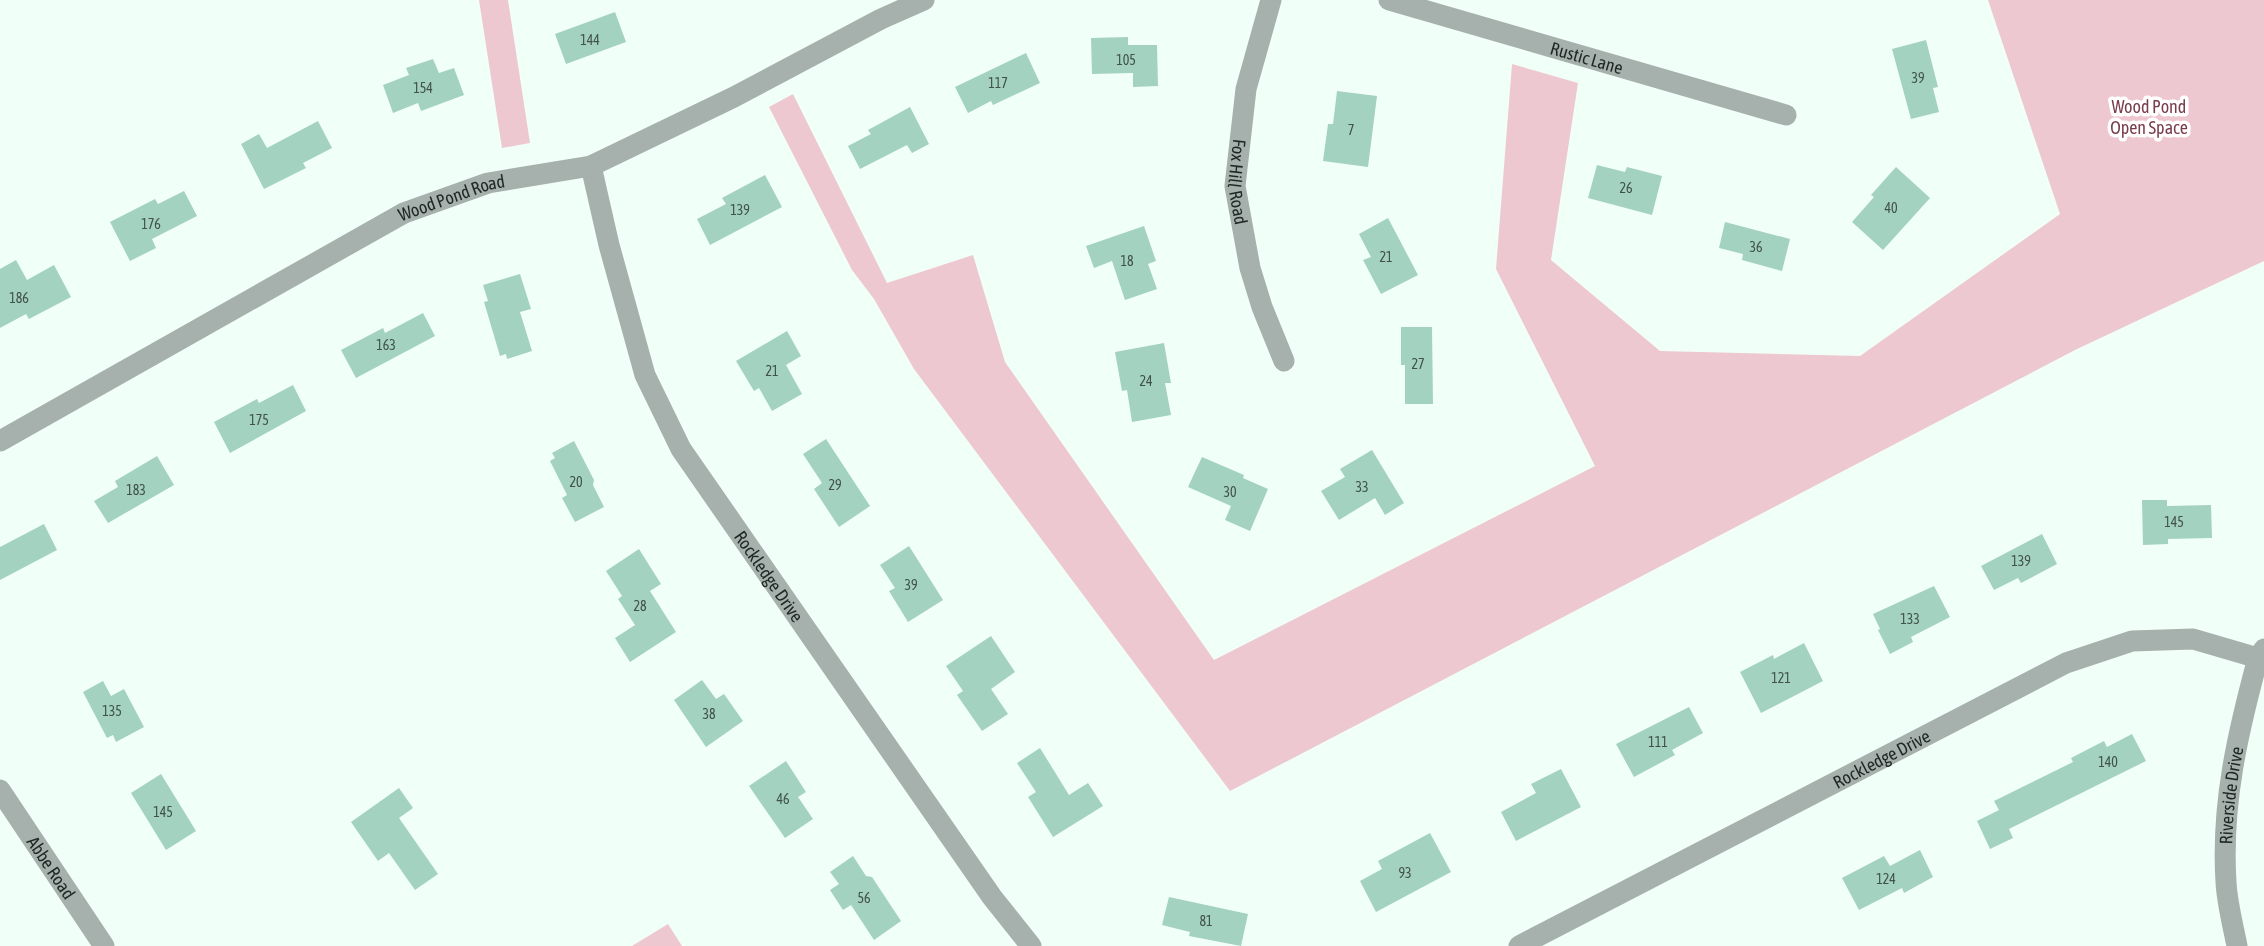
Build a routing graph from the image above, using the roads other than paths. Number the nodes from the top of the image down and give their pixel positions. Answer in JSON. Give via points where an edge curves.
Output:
{"nodes":[{"id":1,"x":924,"y":0,"type":"edge"},
{"id":2,"x":1271,"y":0,"type":"edge"},
{"id":3,"x":1389,"y":0,"type":"edge"},
{"id":4,"x":1786,"y":115,"type":"dead end"},
{"id":5,"x":591,"y":166,"type":"junction"},
{"id":6,"x":1284,"y":360,"type":"dead end"},
{"id":7,"x":0,"y":441,"type":"edge"},
{"id":8,"x":2261,"y":653,"type":"edge"},
{"id":9,"x":0,"y":790,"type":"edge"},
{"id":10,"x":104,"y":946,"type":"edge"},
{"id":11,"x":1031,"y":946,"type":"edge"},
{"id":12,"x":1519,"y":946,"type":"edge"},
{"id":13,"x":2237,"y":946,"type":"edge"}],
"edges":[{"from":1,"to":5,"type":"street","name":"Wood Pond Road"},
{"from":2,"to":6,"type":"street","name":"Fox Hill Road","via":[[1246,89],[1235,186],[1250,268]]},
{"from":3,"to":4,"type":"street","name":"Rustic Lane"},
{"from":5,"to":7,"type":"street","name":"Wood Pond Road","via":[[488,183],[404,214]]},
{"from":5,"to":11,"type":"street","name":"Rockledge Drive","via":[[645,375],[681,449],[992,897]]},
{"from":8,"to":12,"type":"street","name":"Rockledge Drive","via":[[2193,639],[2132,641],[2066,663]]},
{"from":8,"to":13,"type":"street","name":"Riverside Drive","via":[[2238,733],[2227,797],[2226,883]]},
{"from":9,"to":10,"type":"street","name":"Abbe Road"}]}
